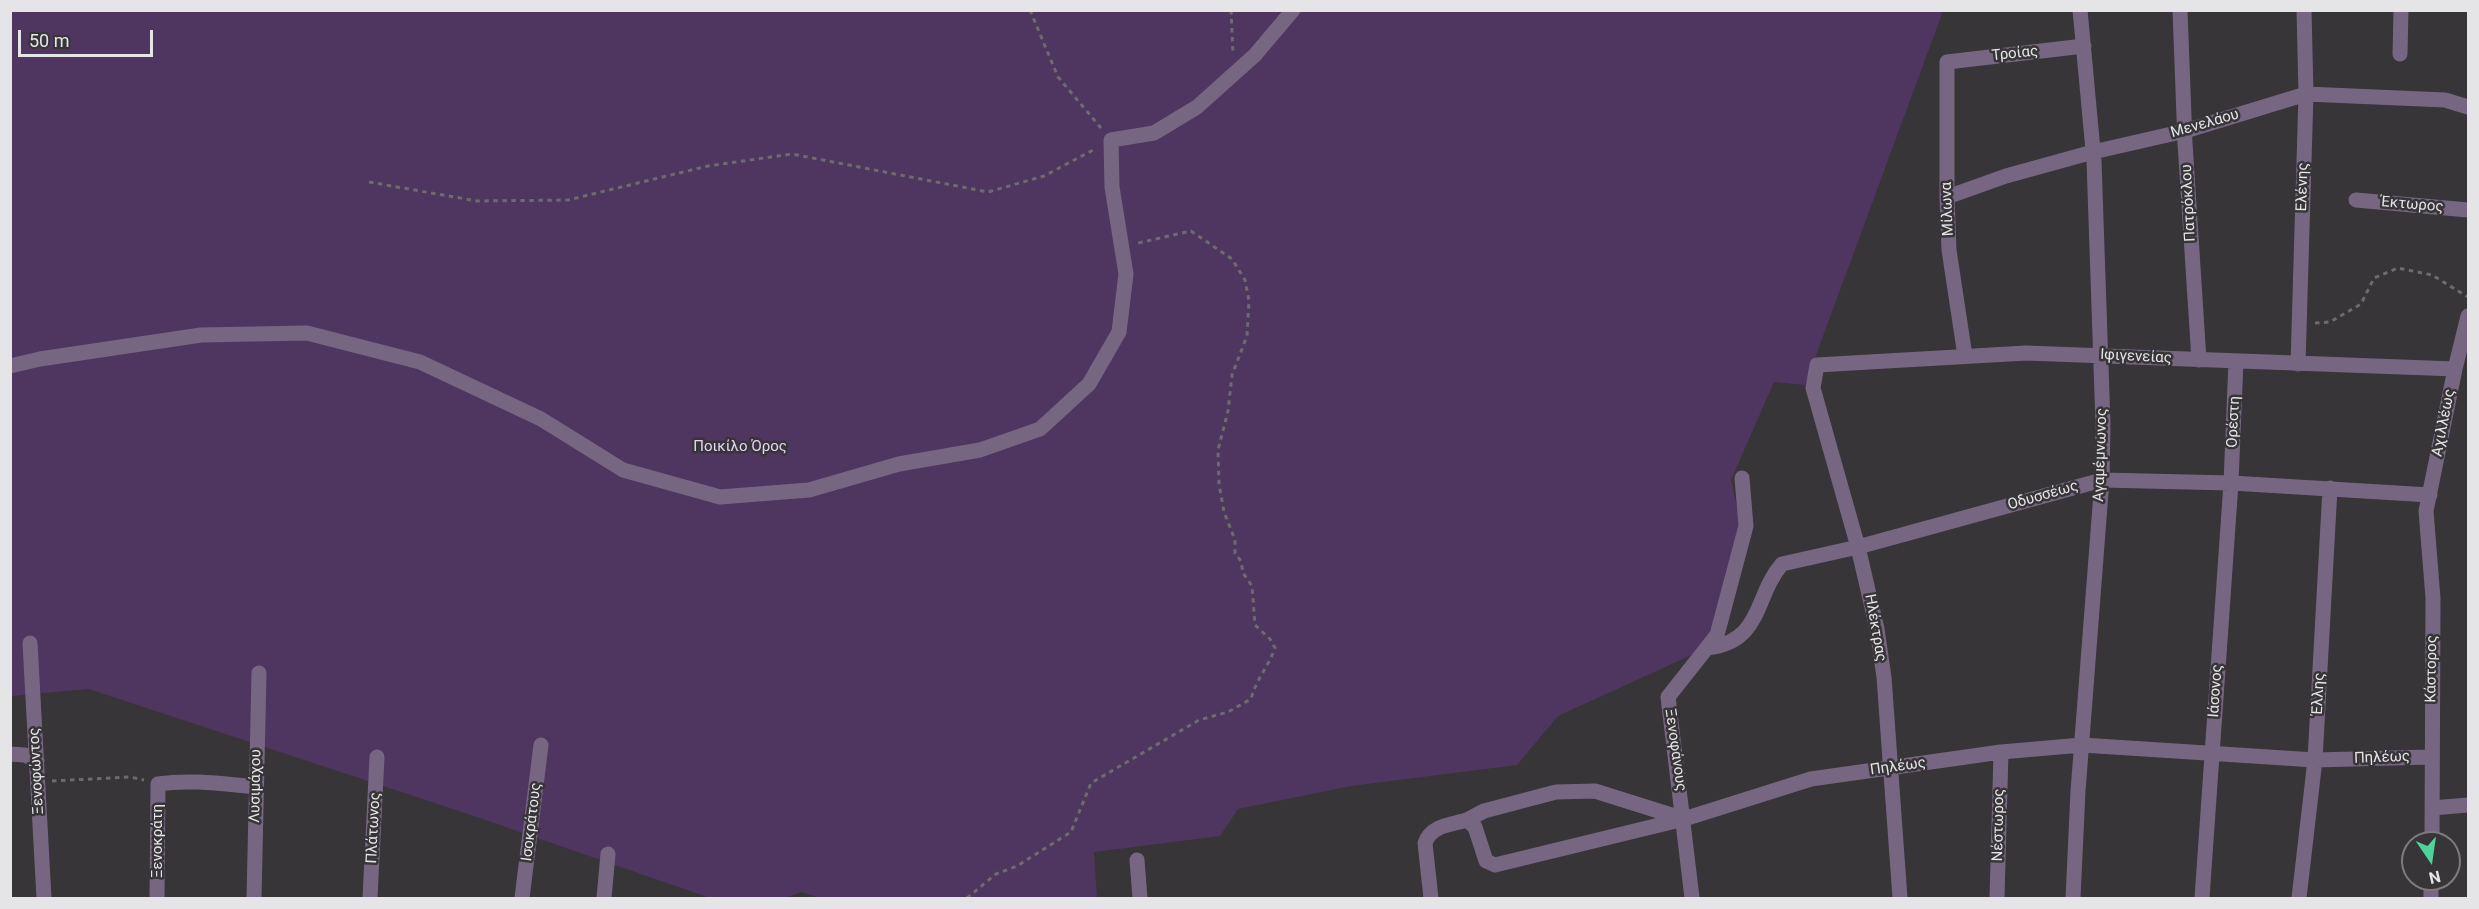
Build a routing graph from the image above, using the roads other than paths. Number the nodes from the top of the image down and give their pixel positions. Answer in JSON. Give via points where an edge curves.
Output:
{"nodes":[{"id":1,"x":1293,"y":10,"type":"edge"},
{"id":2,"x":2080,"y":10,"type":"edge"},
{"id":3,"x":2180,"y":10,"type":"edge"},
{"id":4,"x":2304,"y":10,"type":"edge"},
{"id":5,"x":2401,"y":10,"type":"edge"},
{"id":6,"x":2084,"y":46,"type":"junction"},
{"id":7,"x":2400,"y":54,"type":"dead end"},
{"id":8,"x":1947,"y":62,"type":"joint"},
{"id":9,"x":2306,"y":94,"type":"junction"},
{"id":10,"x":2469,"y":107,"type":"edge"},
{"id":11,"x":2185,"y":131,"type":"junction"},
{"id":12,"x":2093,"y":152,"type":"junction"},
{"id":13,"x":1947,"y":197,"type":"junction"},
{"id":14,"x":2356,"y":200,"type":"dead end"},
{"id":15,"x":2469,"y":210,"type":"edge"},
{"id":16,"x":2469,"y":316,"type":"edge"},
{"id":17,"x":1965,"y":356,"type":"junction"},
{"id":18,"x":2101,"y":356,"type":"junction"},
{"id":19,"x":2199,"y":360,"type":"junction"},
{"id":20,"x":2236,"y":361,"type":"junction"},
{"id":21,"x":2298,"y":364,"type":"junction"},
{"id":22,"x":1817,"y":365,"type":"joint"},
{"id":23,"x":10,"y":366,"type":"edge"},
{"id":24,"x":2455,"y":369,"type":"junction"},
{"id":25,"x":1742,"y":478,"type":"dead end"},
{"id":26,"x":2102,"y":480,"type":"junction"},
{"id":27,"x":2231,"y":483,"type":"junction"},
{"id":28,"x":2330,"y":488,"type":"junction"},
{"id":29,"x":2430,"y":495,"type":"junction"},
{"id":30,"x":1858,"y":547,"type":"junction"},
{"id":31,"x":30,"y":643,"type":"dead end"},
{"id":32,"x":1707,"y":648,"type":"junction"},
{"id":33,"x":259,"y":673,"type":"dead end"},
{"id":34,"x":541,"y":745,"type":"dead end"},
{"id":35,"x":2082,"y":745,"type":"junction"},
{"id":36,"x":2001,"y":752,"type":"junction"},
{"id":37,"x":2211,"y":752,"type":"junction"},
{"id":38,"x":10,"y":754,"type":"edge"},
{"id":39,"x":377,"y":757,"type":"dead end"},
{"id":40,"x":2430,"y":757,"type":"junction"},
{"id":41,"x":2315,"y":760,"type":"junction"},
{"id":42,"x":37,"y":761,"type":"junction"},
{"id":43,"x":1890,"y":768,"type":"junction"},
{"id":44,"x":256,"y":787,"type":"junction"},
{"id":45,"x":2469,"y":805,"type":"edge"},
{"id":46,"x":2432,"y":808,"type":"junction"},
{"id":47,"x":1684,"y":819,"type":"junction"},
{"id":48,"x":1467,"y":820,"type":"junction"},
{"id":49,"x":2432,"y":831,"type":"edge"},
{"id":50,"x":608,"y":854,"type":"dead end"},
{"id":51,"x":1137,"y":860,"type":"dead end"},
{"id":52,"x":44,"y":898,"type":"edge"},
{"id":53,"x":157,"y":898,"type":"edge"},
{"id":54,"x":254,"y":898,"type":"edge"},
{"id":55,"x":370,"y":898,"type":"edge"},
{"id":56,"x":522,"y":898,"type":"edge"},
{"id":57,"x":604,"y":898,"type":"edge"},
{"id":58,"x":1140,"y":898,"type":"edge"},
{"id":59,"x":1431,"y":898,"type":"edge"},
{"id":60,"x":1692,"y":898,"type":"edge"},
{"id":61,"x":1900,"y":898,"type":"edge"},
{"id":62,"x":1997,"y":898,"type":"edge"},
{"id":63,"x":2073,"y":898,"type":"edge"},
{"id":64,"x":2202,"y":898,"type":"edge"},
{"id":65,"x":2299,"y":898,"type":"edge"}],
"edges":[{"from":1,"to":23,"type":"street","via":[[1256,55],[1197,107],[1154,133],[1111,140],[1112,187],[1126,274],[1119,333],[1089,384],[1040,429],[980,450],[900,464],[809,490],[720,497],[622,471],[541,419],[420,362],[307,333],[201,335]]},
{"from":2,"to":6,"type":"street","name":"Αγαμέμνωνος"},
{"from":3,"to":11,"type":"street","name":"Πατρόκλου"},
{"from":4,"to":9,"type":"street","name":"Ελένης"},
{"from":5,"to":7,"type":"street"},
{"from":6,"to":8,"type":"street","name":"Τροίας"},
{"from":6,"to":12,"type":"street","name":"Αγαμέμνωνος"},
{"from":8,"to":13,"type":"street","name":"Μίλωνα"},
{"from":9,"to":10,"type":"street","name":"Μενελάου","via":[[2445,100]]},
{"from":9,"to":11,"type":"street","name":"Μενελάου"},
{"from":9,"to":21,"type":"street","name":"Ελένης"},
{"from":11,"to":12,"type":"street","name":"Μενελάου"},
{"from":11,"to":19,"type":"street","name":"Πατρόκλου"},
{"from":12,"to":13,"type":"street","name":"Μενελάου"},
{"from":12,"to":18,"type":"street","name":"Αγαμέμνωνος"},
{"from":13,"to":17,"type":"street","name":"Μίλωνα"},
{"from":14,"to":15,"type":"street","name":"Έκτωρος"},
{"from":16,"to":24,"type":"street","name":"Αχιλλέως"},
{"from":17,"to":18,"type":"street","name":"Ιφιγενείας"},
{"from":17,"to":22,"type":"street","name":"Ιφιγενείας"},
{"from":18,"to":19,"type":"street","name":"Ιφιγενείας"},
{"from":18,"to":26,"type":"street","name":"Αγαμέμνωνος"},
{"from":19,"to":20,"type":"street","name":"Ιφιγενείας"},
{"from":20,"to":21,"type":"street","name":"Ιφιγενείας"},
{"from":20,"to":27,"type":"street","name":"Ορέστη"},
{"from":21,"to":24,"type":"street","name":"Ιφιγενείας"},
{"from":22,"to":30,"type":"street","name":"Ηλέκτρας","via":[[1813,388]]},
{"from":24,"to":29,"type":"street","name":"Αχιλλέως"},
{"from":25,"to":32,"type":"street","name":"Ξενοφάνους","via":[[1746,526],[1717,635]]},
{"from":26,"to":27,"type":"street","name":"Οδυσσέως"},
{"from":26,"to":30,"type":"street","name":"Οδυσσέως"},
{"from":26,"to":35,"type":"street","name":"Αγαμέμνωνος"},
{"from":27,"to":28,"type":"street","name":"Οδυσσέως"},
{"from":27,"to":37,"type":"street","name":"Ιάσονος"},
{"from":28,"to":29,"type":"street","name":"Οδυσσέως"},
{"from":28,"to":41,"type":"street","name":"Έλλης"},
{"from":29,"to":40,"type":"street","name":"Κάστορος","via":[[2426,511],[2433,598]]},
{"from":30,"to":32,"type":"street","name":"Οδυσσέως","via":[[1782,564],[1751,624],[1734,639]]},
{"from":30,"to":43,"type":"street","name":"Ηλέκτρας","via":[[1880,648]]},
{"from":31,"to":42,"type":"street","name":"Ξενοφώντος"},
{"from":32,"to":47,"type":"street","name":"Ξενοφάνους","via":[[1668,697]]},
{"from":33,"to":44,"type":"street","name":"Λυσιμάχου"},
{"from":34,"to":56,"type":"street","name":"Ισοκράτους"},
{"from":35,"to":36,"type":"street","name":"Πηλέως"},
{"from":35,"to":37,"type":"street","name":"Πηλέως"},
{"from":35,"to":63,"type":"street","name":"Αγαμέμνωνος"},
{"from":36,"to":43,"type":"street","name":"Πηλέως"},
{"from":36,"to":62,"type":"street","name":"Νέστωρος"},
{"from":37,"to":41,"type":"street","name":"Πηλέως"},
{"from":37,"to":64,"type":"street","name":"Ιάσονος"},
{"from":38,"to":42,"type":"street"},
{"from":39,"to":55,"type":"street","name":"Πλάτωνος"},
{"from":40,"to":41,"type":"street","name":"Πηλέως"},
{"from":40,"to":46,"type":"street","name":"Κάστορος"},
{"from":41,"to":65,"type":"street","name":"Έλλης"},
{"from":42,"to":52,"type":"street","name":"Ξενοφώντος"},
{"from":43,"to":47,"type":"street","name":"Πηλέως","via":[[1811,779]]},
{"from":43,"to":61,"type":"street","name":"Ηλέκτρας"},
{"from":44,"to":53,"type":"street","name":"Ξενοκράτη","via":[[176,781],[158,784]]},
{"from":44,"to":54,"type":"street","name":"Λυσιμάχου"},
{"from":45,"to":46,"type":"street"},
{"from":46,"to":49,"type":"street","name":"Κάστορος"},
{"from":47,"to":48,"type":"street","via":[[1595,791],[1556,792],[1484,811]]},
{"from":47,"to":48,"type":"street","name":"Πηλέως","via":[[1495,864],[1486,861],[1475,827]]},
{"from":47,"to":60,"type":"street","name":"Ξενοφάνους"},
{"from":48,"to":59,"type":"street","via":[[1432,830],[1425,843]]},
{"from":50,"to":57,"type":"street"},
{"from":51,"to":58,"type":"street"}]}
